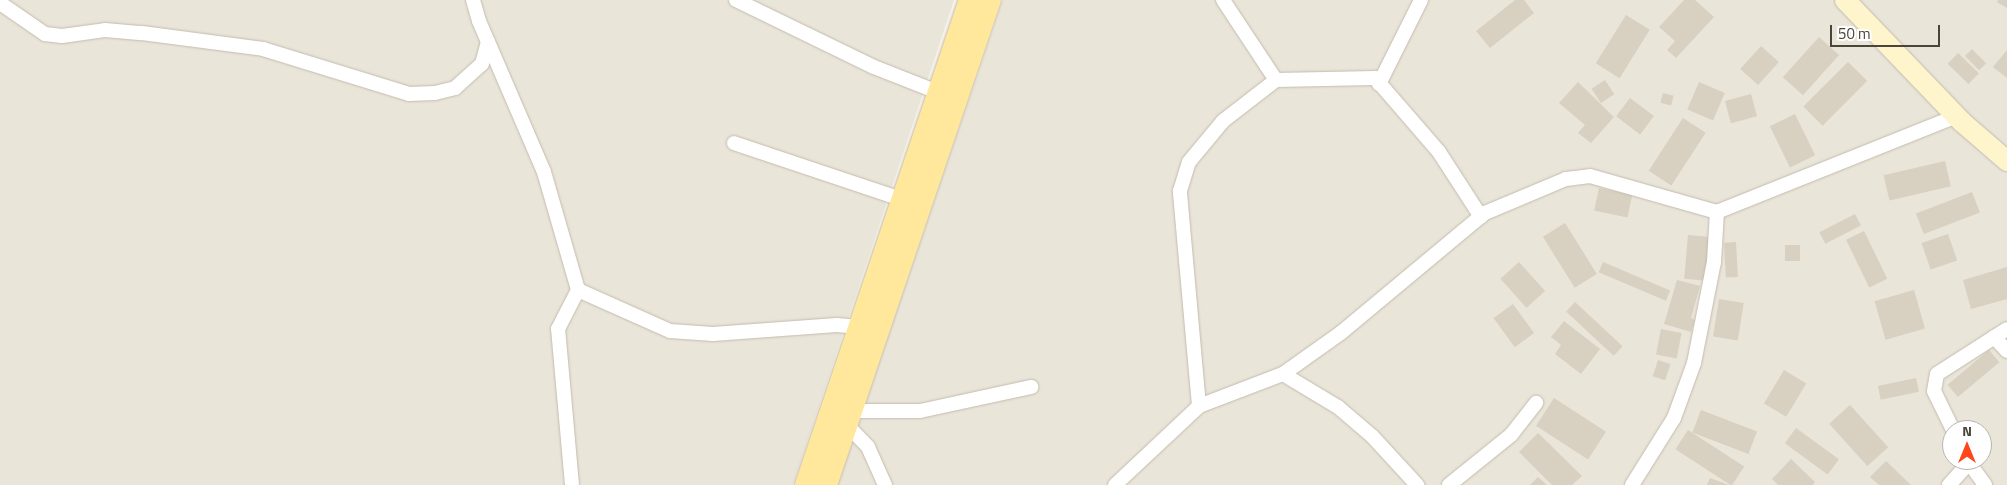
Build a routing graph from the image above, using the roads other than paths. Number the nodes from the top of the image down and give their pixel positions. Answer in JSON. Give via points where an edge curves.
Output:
{"nodes":[{"id":1,"x":473,"y":0,"type":"edge"},
{"id":2,"x":736,"y":0,"type":"edge"},
{"id":3,"x":970,"y":0,"type":"edge"},
{"id":4,"x":990,"y":0,"type":"edge"},
{"id":5,"x":1224,"y":0,"type":"edge"},
{"id":6,"x":1421,"y":0,"type":"edge"},
{"id":7,"x":1850,"y":2,"type":"edge"},
{"id":8,"x":0,"y":4,"type":"edge"},
{"id":9,"x":488,"y":42,"type":"junction"},
{"id":10,"x":1276,"y":80,"type":"junction"},
{"id":11,"x":1379,"y":84,"type":"junction"},
{"id":12,"x":940,"y":93,"type":"junction"},
{"id":13,"x":1957,"y":116,"type":"junction"},
{"id":14,"x":734,"y":143,"type":"dead end"},
{"id":15,"x":2007,"y":162,"type":"edge"},
{"id":16,"x":904,"y":200,"type":"junction"},
{"id":17,"x":1717,"y":212,"type":"junction"},
{"id":18,"x":1481,"y":217,"type":"junction"},
{"id":19,"x":578,"y":290,"type":"junction"},
{"id":20,"x":859,"y":326,"type":"junction"},
{"id":21,"x":2007,"y":329,"type":"edge"},
{"id":22,"x":1994,"y":337,"type":"junction"},
{"id":23,"x":2007,"y":351,"type":"edge"},
{"id":24,"x":1283,"y":374,"type":"junction"},
{"id":25,"x":1031,"y":387,"type":"dead end"},
{"id":26,"x":1536,"y":403,"type":"dead end"},
{"id":27,"x":1199,"y":406,"type":"junction"},
{"id":28,"x":850,"y":418,"type":"junction"},
{"id":29,"x":1948,"y":420,"type":"edge"},
{"id":30,"x":1961,"y":470,"type":"edge"},
{"id":31,"x":1974,"y":470,"type":"edge"},
{"id":32,"x":572,"y":485,"type":"edge"},
{"id":33,"x":806,"y":485,"type":"edge"},
{"id":34,"x":826,"y":485,"type":"edge"},
{"id":35,"x":885,"y":485,"type":"edge"},
{"id":36,"x":1115,"y":485,"type":"edge"},
{"id":37,"x":1418,"y":485,"type":"edge"},
{"id":38,"x":1449,"y":485,"type":"edge"},
{"id":39,"x":1632,"y":485,"type":"edge"},
{"id":40,"x":1949,"y":485,"type":"edge"},
{"id":41,"x":1985,"y":485,"type":"edge"}],
"edges":[{"from":1,"to":9,"type":"street"},
{"from":2,"to":12,"type":"street","via":[[874,67]]},
{"from":3,"to":12,"type":"main road"},
{"from":4,"to":28,"type":"main road"},
{"from":5,"to":10,"type":"street"},
{"from":6,"to":11,"type":"street"},
{"from":7,"to":13,"type":"main road"},
{"from":8,"to":9,"type":"street","via":[[44,34],[62,36],[105,30],[263,49],[408,94],[455,88],[482,64]]},
{"from":9,"to":19,"type":"street","via":[[544,172]]},
{"from":10,"to":11,"type":"street","via":[[1374,78]]},
{"from":10,"to":27,"type":"street","via":[[1223,121],[1189,162],[1180,191]]},
{"from":11,"to":18,"type":"street","via":[[1439,152]]},
{"from":12,"to":16,"type":"main road"},
{"from":13,"to":15,"type":"main road"},
{"from":13,"to":17,"type":"street"},
{"from":14,"to":16,"type":"street"},
{"from":16,"to":20,"type":"main road"},
{"from":17,"to":18,"type":"street","via":[[1590,176],[1566,179]]},
{"from":17,"to":39,"type":"street","via":[[1714,262],[1694,363],[1674,418]]},
{"from":18,"to":24,"type":"street","via":[[1342,332]]},
{"from":19,"to":20,"type":"street","via":[[670,331],[713,334]]},
{"from":19,"to":32,"type":"street","via":[[558,329]]},
{"from":20,"to":33,"type":"main road"},
{"from":21,"to":22,"type":"street"},
{"from":22,"to":23,"type":"street"},
{"from":22,"to":29,"type":"street","via":[[1937,374],[1933,382],[1934,391]]},
{"from":24,"to":27,"type":"street"},
{"from":24,"to":37,"type":"street","via":[[1338,407],[1372,436]]},
{"from":25,"to":28,"type":"street","via":[[920,411]]},
{"from":26,"to":38,"type":"street","via":[[1511,435]]},
{"from":27,"to":36,"type":"street"},
{"from":28,"to":34,"type":"main road"},
{"from":28,"to":35,"type":"street","via":[[868,447]]},
{"from":30,"to":40,"type":"street"},
{"from":31,"to":41,"type":"street"}]}
